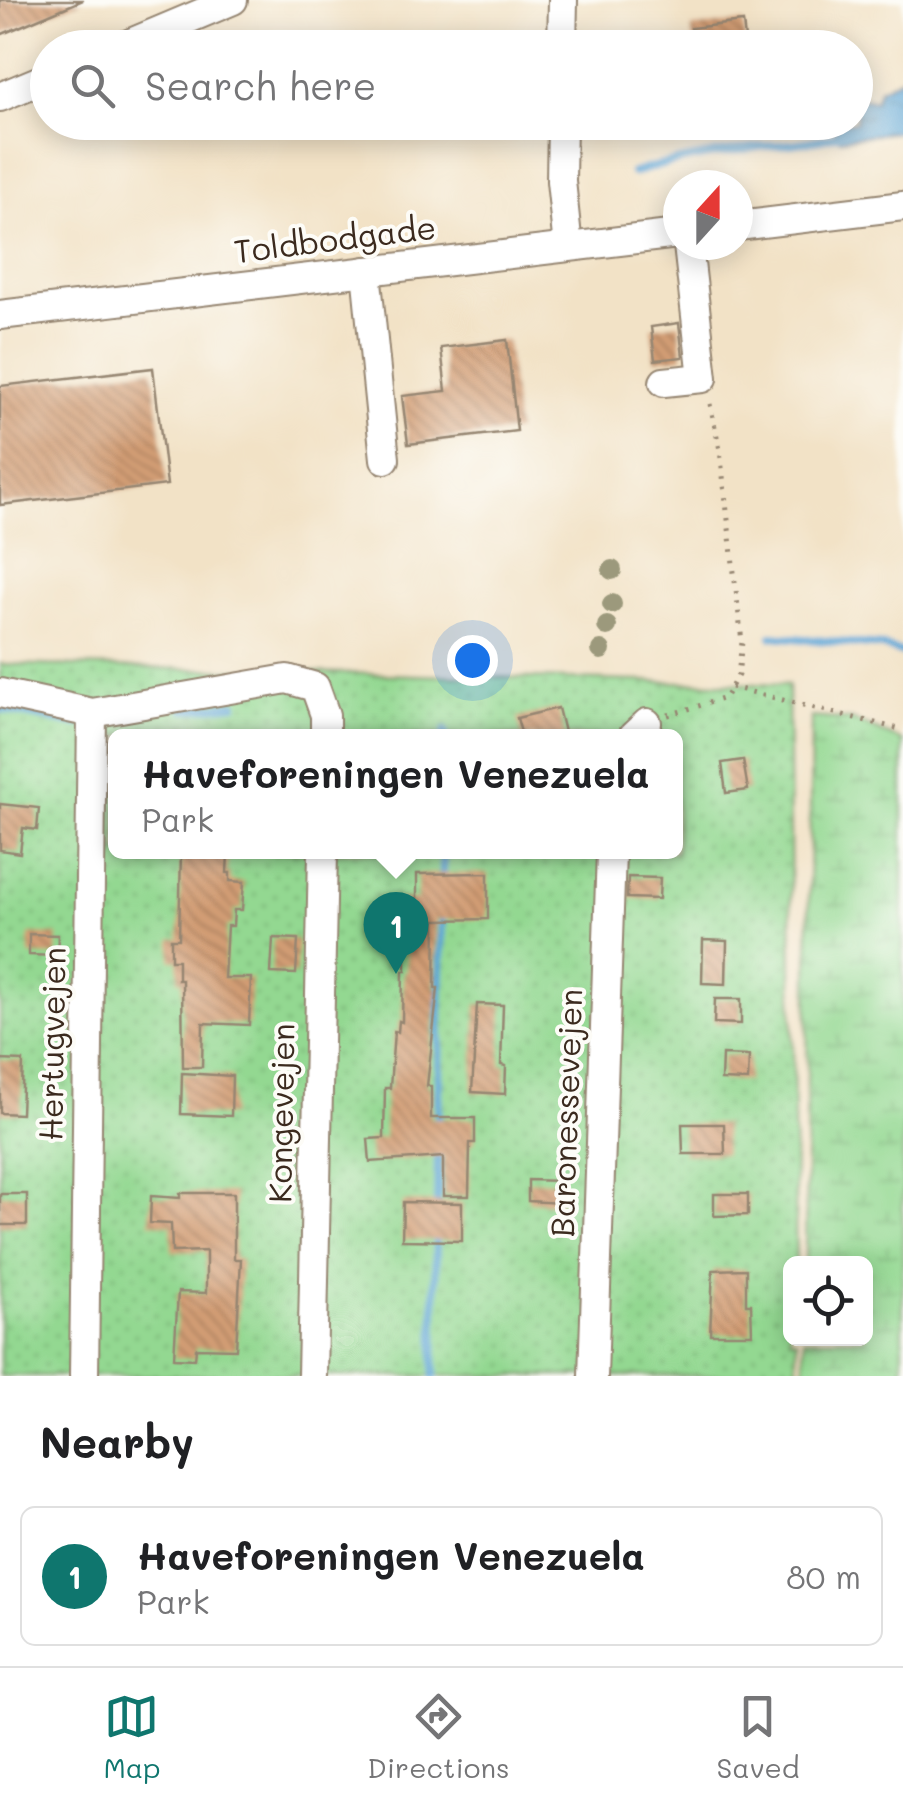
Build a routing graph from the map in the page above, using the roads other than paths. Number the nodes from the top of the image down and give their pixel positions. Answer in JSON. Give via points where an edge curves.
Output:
{"nodes":[{"id":1,"x":233,"y":0,"type":"edge"},
{"id":2,"x":563,"y":0,"type":"edge"},
{"id":3,"x":161,"y":30,"type":"edge"},
{"id":4,"x":562,"y":30,"type":"edge"},
{"id":5,"x":30,"y":84,"type":"edge"},
{"id":6,"x":0,"y":97,"type":"edge"},
{"id":7,"x":562,"y":140,"type":"edge"},
{"id":8,"x":903,"y":206,"type":"edge"},
{"id":9,"x":753,"y":224,"type":"edge"},
{"id":10,"x":663,"y":236,"type":"edge"},
{"id":11,"x":568,"y":247,"type":"junction"},
{"id":12,"x":690,"y":260,"type":"edge"},
{"id":13,"x":366,"y":271,"type":"junction"},
{"id":14,"x":0,"y":314,"type":"edge"},
{"id":15,"x":664,"y":382,"type":"dead end"},
{"id":16,"x":385,"y":459,"type":"dead end"},
{"id":17,"x":0,"y":693,"type":"edge"},
{"id":18,"x":92,"y":713,"type":"junction"},
{"id":19,"x":325,"y":729,"type":"edge"},
{"id":20,"x":322,"y":859,"type":"edge"},
{"id":21,"x":611,"y":859,"type":"edge"},
{"id":22,"x":84,"y":1376,"type":"edge"},
{"id":23,"x":312,"y":1376,"type":"edge"},
{"id":24,"x":593,"y":1376,"type":"edge"}],
"edges":[{"from":1,"to":3,"type":"street"},
{"from":2,"to":4,"type":"street"},
{"from":5,"to":6,"type":"street"},
{"from":7,"to":11,"type":"street"},
{"from":8,"to":9,"type":"street"},
{"from":10,"to":11,"type":"street","name":"Toldbodgade"},
{"from":11,"to":13,"type":"street","name":"Toldbodgade"},
{"from":12,"to":15,"type":"street","via":[[704,378]]},
{"from":13,"to":14,"type":"street","name":"Toldbodgade"},
{"from":13,"to":16,"type":"street"},
{"from":17,"to":18,"type":"street"},
{"from":18,"to":19,"type":"street","via":[[287,679],[315,687]]},
{"from":18,"to":22,"type":"street","name":"Hertugvejen"},
{"from":20,"to":23,"type":"street","name":"Kongevejen"},
{"from":21,"to":24,"type":"street","name":"Baronessevejen"}]}
